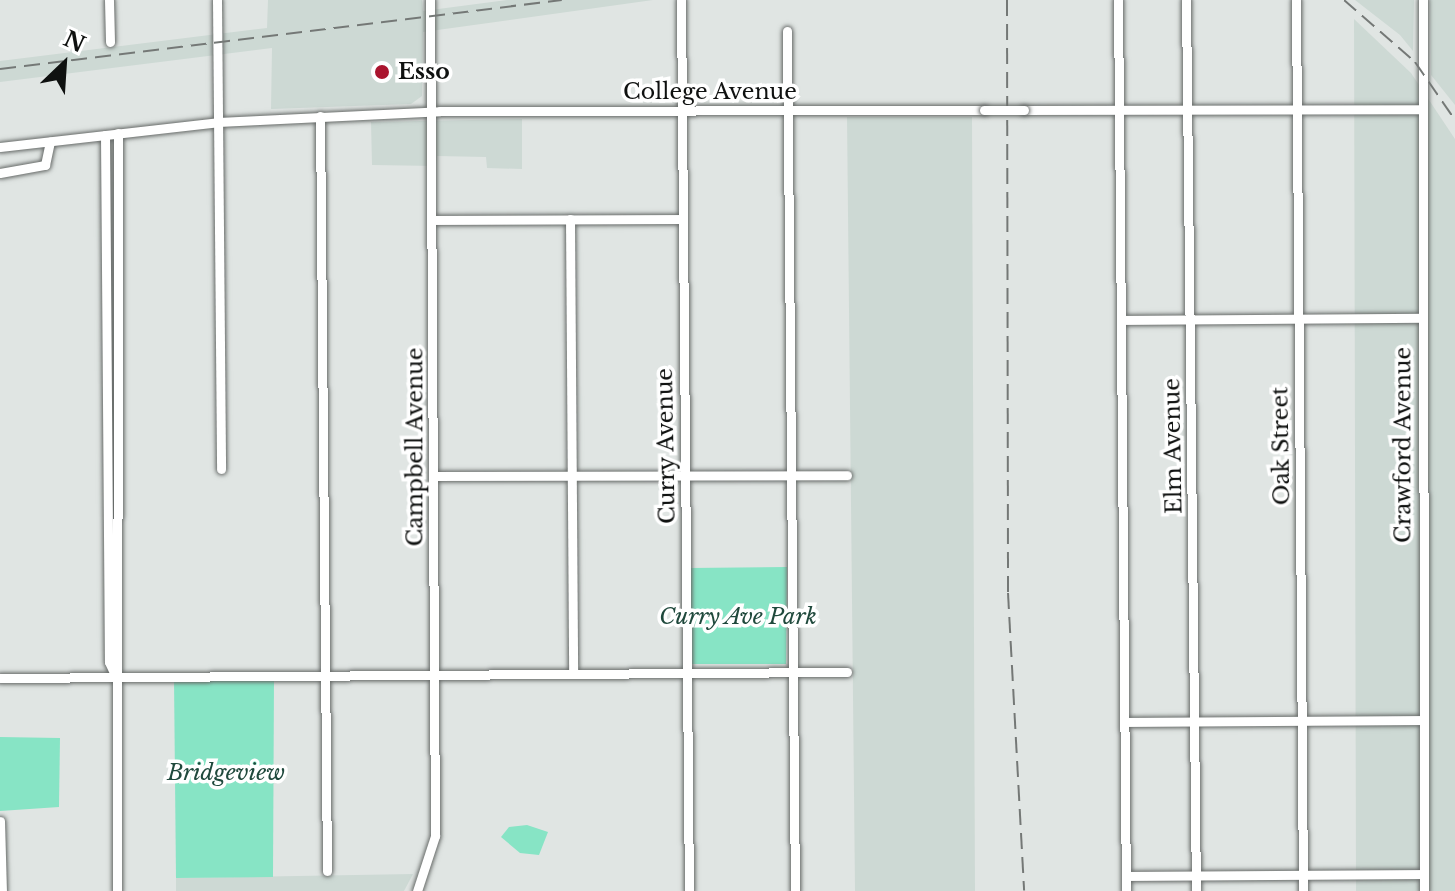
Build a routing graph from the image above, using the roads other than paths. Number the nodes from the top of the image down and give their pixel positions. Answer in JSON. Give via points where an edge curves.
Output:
{"nodes":[{"id":1,"x":109,"y":0,"type":"edge"},
{"id":2,"x":217,"y":0,"type":"edge"},
{"id":3,"x":430,"y":0,"type":"edge"},
{"id":4,"x":681,"y":0,"type":"edge"},
{"id":5,"x":1118,"y":0,"type":"edge"},
{"id":6,"x":1186,"y":0,"type":"edge"},
{"id":7,"x":1296,"y":0,"type":"edge"},
{"id":8,"x":1423,"y":0,"type":"edge"},
{"id":9,"x":787,"y":31,"type":"dead end"},
{"id":10,"x":110,"y":42,"type":"dead end"},
{"id":11,"x":1119,"y":109,"type":"junction"},
{"id":12,"x":1187,"y":109,"type":"junction"},
{"id":13,"x":1296,"y":109,"type":"junction"},
{"id":14,"x":1422,"y":109,"type":"junction"},
{"id":15,"x":681,"y":110,"type":"junction"},
{"id":16,"x":788,"y":110,"type":"junction"},
{"id":17,"x":430,"y":111,"type":"junction"},
{"id":18,"x":320,"y":116,"type":"junction"},
{"id":19,"x":218,"y":122,"type":"junction"},
{"id":20,"x":118,"y":133,"type":"junction"},
{"id":21,"x":105,"y":135,"type":"junction"},
{"id":22,"x":50,"y":142,"type":"junction"},
{"id":23,"x":0,"y":147,"type":"edge"},
{"id":24,"x":0,"y":173,"type":"edge"},
{"id":25,"x":570,"y":219,"type":"junction"},
{"id":26,"x":682,"y":219,"type":"junction"},
{"id":27,"x":431,"y":220,"type":"junction"},
{"id":28,"x":1422,"y":318,"type":"junction"},
{"id":29,"x":1190,"y":319,"type":"junction"},
{"id":30,"x":1298,"y":319,"type":"junction"},
{"id":31,"x":1121,"y":320,"type":"junction"},
{"id":32,"x":221,"y":469,"type":"dead end"},
{"id":33,"x":685,"y":474,"type":"junction"},
{"id":34,"x":790,"y":474,"type":"junction"},
{"id":35,"x":572,"y":475,"type":"junction"},
{"id":36,"x":847,"y":475,"type":"dead end"},
{"id":37,"x":433,"y":476,"type":"junction"},
{"id":38,"x":793,"y":672,"type":"junction"},
{"id":39,"x":847,"y":672,"type":"dead end"},
{"id":40,"x":687,"y":673,"type":"junction"},
{"id":41,"x":573,"y":674,"type":"junction"},
{"id":42,"x":434,"y":675,"type":"junction"},
{"id":43,"x":325,"y":676,"type":"junction"},
{"id":44,"x":116,"y":677,"type":"junction"},
{"id":45,"x":0,"y":678,"type":"edge"},
{"id":46,"x":1423,"y":720,"type":"junction"},
{"id":47,"x":1302,"y":721,"type":"junction"},
{"id":48,"x":1125,"y":722,"type":"junction"},
{"id":49,"x":1194,"y":722,"type":"junction"},
{"id":50,"x":0,"y":821,"type":"edge"},
{"id":51,"x":327,"y":871,"type":"dead end"},
{"id":52,"x":1424,"y":874,"type":"junction"},
{"id":53,"x":1303,"y":875,"type":"junction"},
{"id":54,"x":1126,"y":876,"type":"junction"},
{"id":55,"x":1196,"y":876,"type":"junction"},
{"id":56,"x":2,"y":891,"type":"edge"},
{"id":57,"x":117,"y":891,"type":"edge"},
{"id":58,"x":417,"y":891,"type":"edge"},
{"id":59,"x":689,"y":891,"type":"edge"},
{"id":60,"x":795,"y":891,"type":"edge"},
{"id":61,"x":1126,"y":891,"type":"edge"},
{"id":62,"x":1196,"y":891,"type":"edge"},
{"id":63,"x":1303,"y":891,"type":"edge"},
{"id":64,"x":1424,"y":891,"type":"edge"}],
"edges":[{"from":1,"to":10,"type":"street"},
{"from":2,"to":19,"type":"street"},
{"from":3,"to":17,"type":"street","name":"Campbell Avenue"},
{"from":4,"to":15,"type":"street","name":"Curry Avenue"},
{"from":5,"to":11,"type":"street"},
{"from":6,"to":12,"type":"street","name":"Elm Avenue"},
{"from":7,"to":13,"type":"street","name":"Oak Street"},
{"from":8,"to":14,"type":"street","name":"Crawford Avenue"},
{"from":9,"to":16,"type":"street"},
{"from":11,"to":12,"type":"street","name":"College Avenue"},
{"from":11,"to":16,"type":"street","name":"College Avenue","bridge":true},
{"from":11,"to":31,"type":"street"},
{"from":12,"to":13,"type":"street","name":"College Avenue"},
{"from":12,"to":29,"type":"street","name":"Elm Avenue"},
{"from":13,"to":14,"type":"street","name":"College Avenue"},
{"from":13,"to":30,"type":"street","name":"Oak Street"},
{"from":14,"to":28,"type":"street","name":"Crawford Avenue"},
{"from":15,"to":16,"type":"street","name":"College Avenue"},
{"from":15,"to":17,"type":"street","name":"College Avenue"},
{"from":15,"to":26,"type":"street","name":"Curry Avenue"},
{"from":16,"to":34,"type":"street"},
{"from":17,"to":18,"type":"street","name":"College Avenue"},
{"from":17,"to":27,"type":"street","name":"Campbell Avenue"},
{"from":18,"to":19,"type":"street","name":"College Avenue"},
{"from":18,"to":43,"type":"street"},
{"from":19,"to":20,"type":"street","name":"College Avenue"},
{"from":19,"to":32,"type":"street"},
{"from":20,"to":21,"type":"street","name":"College Avenue"},
{"from":20,"to":44,"type":"street"},
{"from":21,"to":22,"type":"street","name":"College Avenue"},
{"from":21,"to":44,"type":"street","via":[[109,662]]},
{"from":22,"to":23,"type":"street","name":"College Avenue"},
{"from":22,"to":24,"type":"street","via":[[45,165]]},
{"from":25,"to":26,"type":"street"},
{"from":25,"to":27,"type":"street"},
{"from":25,"to":35,"type":"street"},
{"from":26,"to":33,"type":"street","name":"Curry Avenue"},
{"from":27,"to":37,"type":"street","name":"Campbell Avenue"},
{"from":28,"to":30,"type":"street"},
{"from":28,"to":46,"type":"street","name":"Crawford Avenue"},
{"from":29,"to":30,"type":"street"},
{"from":29,"to":31,"type":"street"},
{"from":29,"to":49,"type":"street","name":"Elm Avenue"},
{"from":30,"to":47,"type":"street","name":"Oak Street"},
{"from":31,"to":48,"type":"street"},
{"from":33,"to":34,"type":"street"},
{"from":33,"to":35,"type":"street"},
{"from":33,"to":40,"type":"street","name":"Curry Avenue"},
{"from":34,"to":36,"type":"street"},
{"from":34,"to":38,"type":"street"},
{"from":35,"to":37,"type":"street"},
{"from":35,"to":41,"type":"street"},
{"from":37,"to":42,"type":"street","name":"Campbell Avenue"},
{"from":38,"to":39,"type":"street"},
{"from":38,"to":40,"type":"street"},
{"from":38,"to":60,"type":"street"},
{"from":40,"to":41,"type":"street"},
{"from":40,"to":59,"type":"street","name":"Curry Avenue"},
{"from":41,"to":42,"type":"street"},
{"from":42,"to":43,"type":"street"},
{"from":42,"to":58,"type":"street","name":"Campbell Avenue","via":[[435,836]]},
{"from":43,"to":44,"type":"street"},
{"from":43,"to":51,"type":"street"},
{"from":44,"to":45,"type":"street"},
{"from":44,"to":57,"type":"street"},
{"from":46,"to":47,"type":"street"},
{"from":46,"to":52,"type":"street","name":"Crawford Avenue"},
{"from":47,"to":49,"type":"street"},
{"from":47,"to":53,"type":"street","name":"Oak Street"},
{"from":48,"to":49,"type":"street"},
{"from":48,"to":54,"type":"street"},
{"from":49,"to":55,"type":"street","name":"Elm Avenue"},
{"from":50,"to":56,"type":"street"},
{"from":52,"to":53,"type":"street"},
{"from":52,"to":64,"type":"street","name":"Crawford Avenue"},
{"from":53,"to":55,"type":"street"},
{"from":53,"to":63,"type":"street","name":"Oak Street"},
{"from":54,"to":55,"type":"street"},
{"from":54,"to":61,"type":"street"},
{"from":55,"to":62,"type":"street","name":"Elm Avenue"}]}
